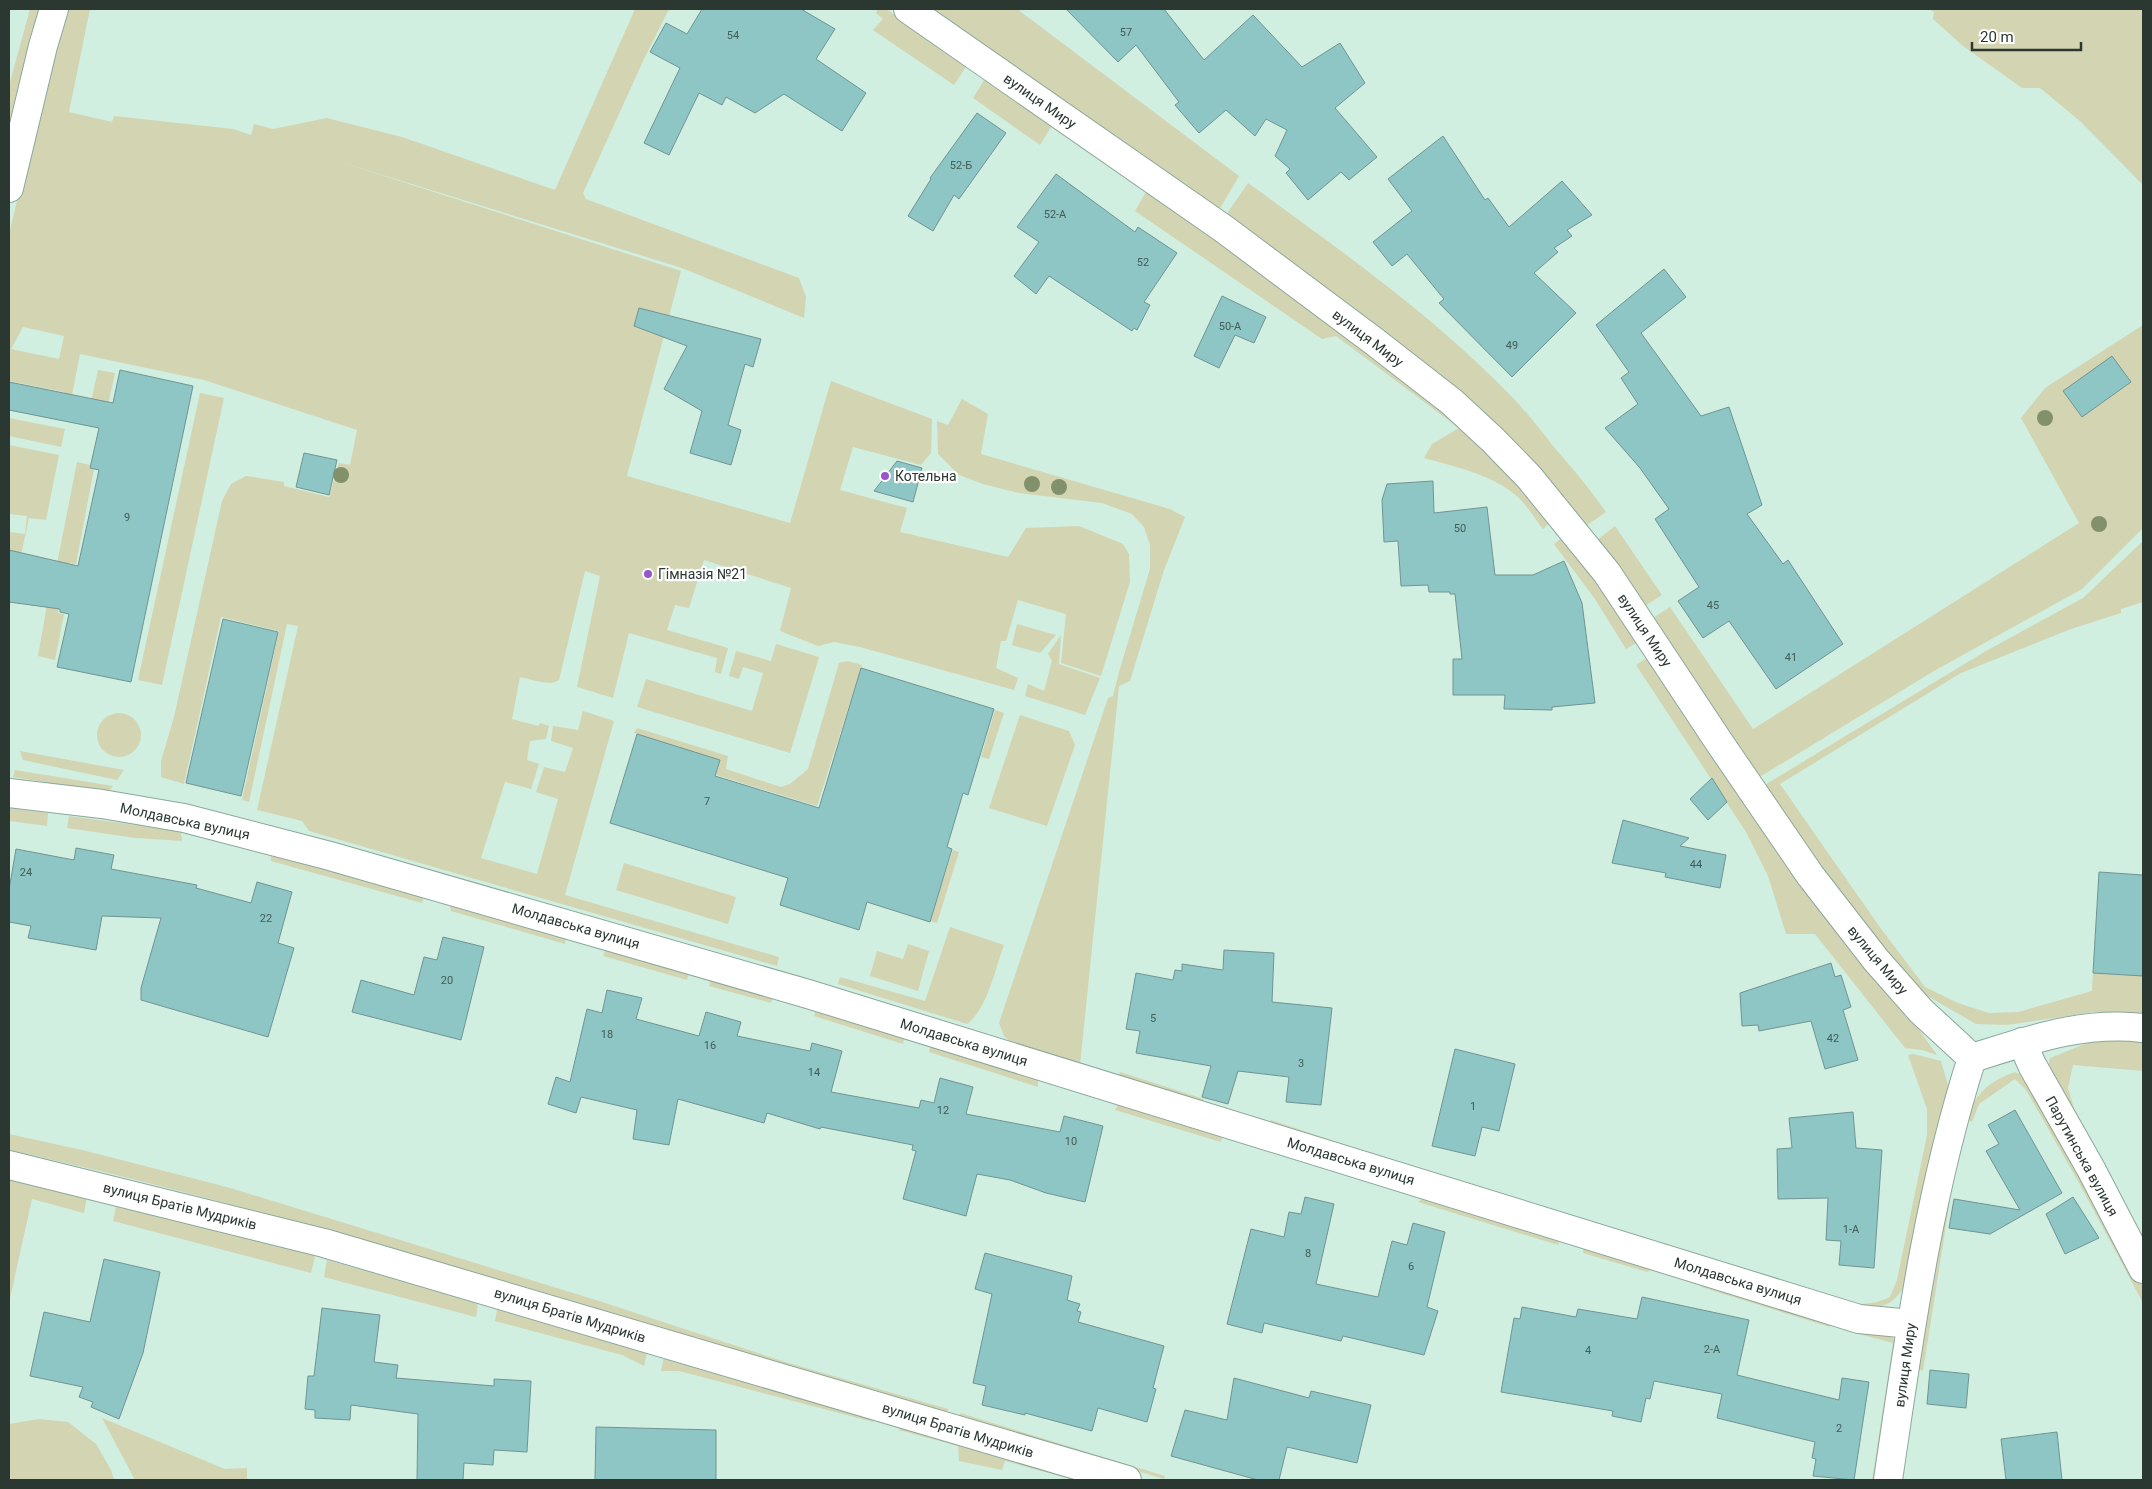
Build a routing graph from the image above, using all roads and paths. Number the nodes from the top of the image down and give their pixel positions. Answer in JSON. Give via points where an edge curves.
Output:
{"nodes":[{"id":1,"x":54,"y":9,"type":"edge"},
{"id":2,"x":908,"y":9,"type":"edge"},
{"id":3,"x":9,"y":188,"type":"edge"},
{"id":4,"x":9,"y":793,"type":"edge"},
{"id":5,"x":2143,"y":1028,"type":"edge"},
{"id":6,"x":2022,"y":1042,"type":"junction"},
{"id":7,"x":1972,"y":1058,"type":"junction"},
{"id":8,"x":9,"y":1165,"type":"edge"},
{"id":9,"x":2143,"y":1269,"type":"edge"},
{"id":10,"x":1911,"y":1324,"type":"junction"},
{"id":11,"x":1127,"y":1480,"type":"edge"},
{"id":12,"x":1888,"y":1480,"type":"edge"}],
"edges":[{"from":1,"to":3,"type":"street"},
{"from":2,"to":7,"type":"street","name":"вулиця Миру","via":[[1232,235],[1444,396],[1493,440],[1554,506],[1607,573],[1755,796],[1858,937],[1921,1011]]},
{"from":4,"to":10,"type":"street","name":"Молдавська вулиця","via":[[184,818],[330,856],[734,972],[1859,1319]]},
{"from":5,"to":6,"type":"street","via":[[2085,1027]]},
{"from":6,"to":7,"type":"street"},
{"from":6,"to":9,"type":"street","name":"Парутинська вулиця"},
{"from":7,"to":10,"type":"street","name":"вулиця Миру","via":[[1952,1124]]},
{"from":8,"to":11,"type":"street","name":"вулиця Братів Мудриків","via":[[324,1243]]},
{"from":10,"to":12,"type":"street","name":"вулиця Миру"}]}
